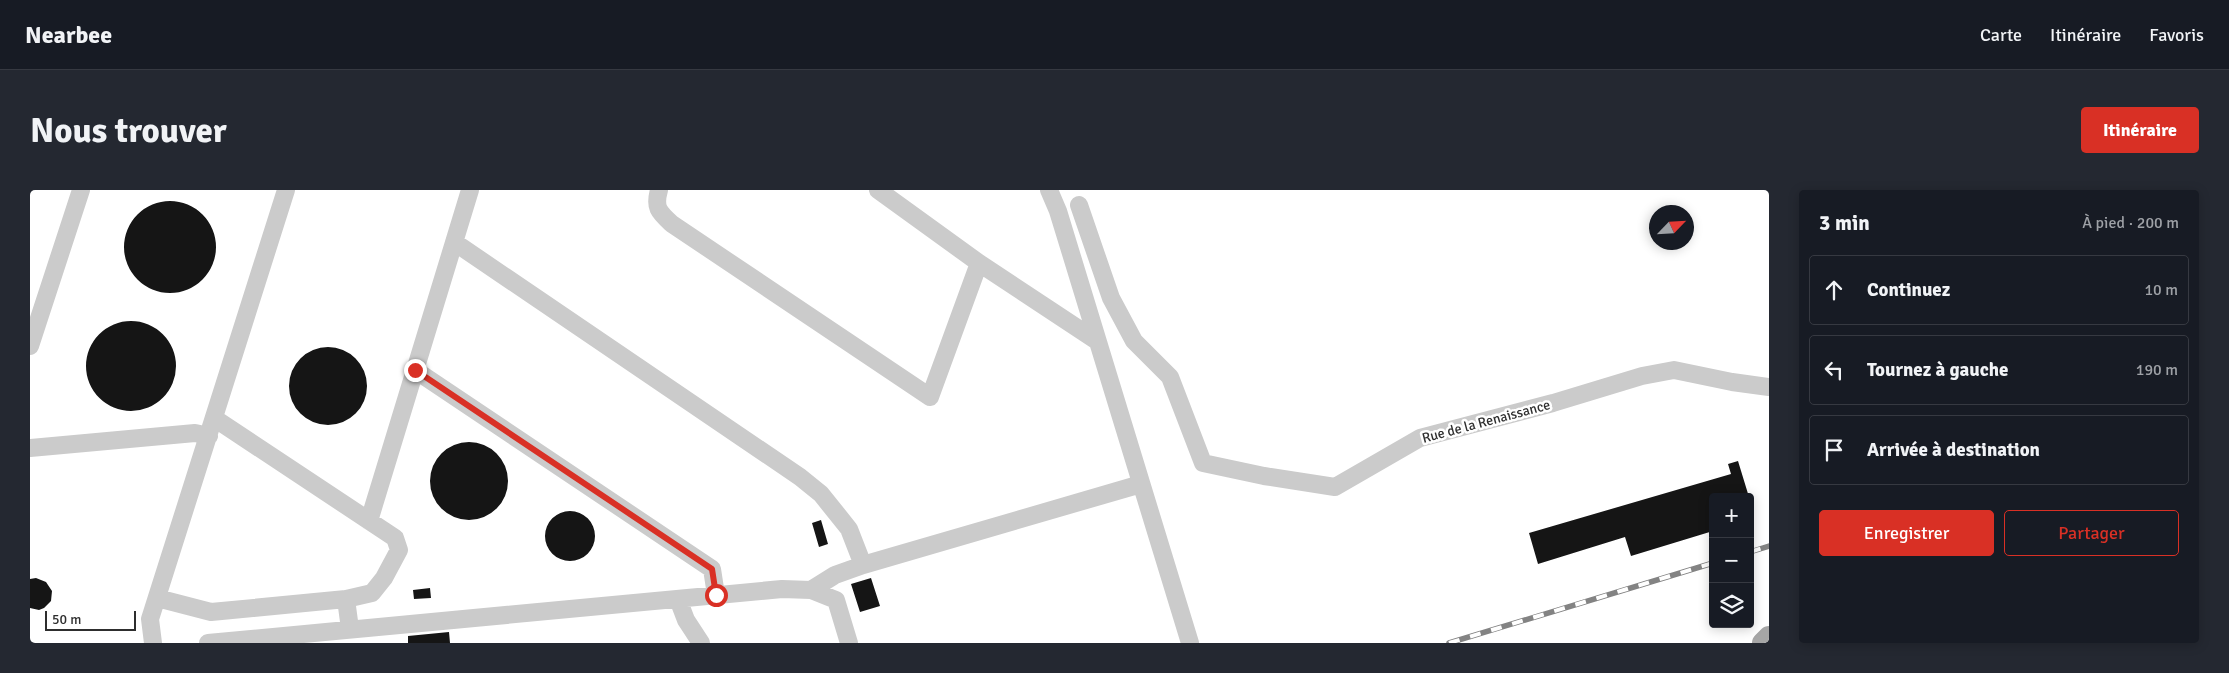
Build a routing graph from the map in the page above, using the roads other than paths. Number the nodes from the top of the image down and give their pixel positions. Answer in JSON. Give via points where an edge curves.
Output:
{"nodes":[{"id":1,"x":81,"y":190,"type":"edge"},
{"id":2,"x":286,"y":190,"type":"edge"},
{"id":3,"x":470,"y":190,"type":"edge"},
{"id":4,"x":659,"y":190,"type":"edge"},
{"id":5,"x":878,"y":190,"type":"edge"},
{"id":6,"x":1049,"y":190,"type":"edge"},
{"id":7,"x":1079,"y":205,"type":"dead end"},
{"id":8,"x":454,"y":242,"type":"junction"},
{"id":9,"x":980,"y":263,"type":"junction"},
{"id":10,"x":1097,"y":340,"type":"junction"},
{"id":11,"x":30,"y":346,"type":"edge"},
{"id":12,"x":415,"y":370,"type":"junction"},
{"id":13,"x":1769,"y":387,"type":"edge"},
{"id":14,"x":214,"y":418,"type":"junction"},
{"id":15,"x":209,"y":436,"type":"junction"},
{"id":16,"x":30,"y":448,"type":"edge"},
{"id":17,"x":1141,"y":484,"type":"junction"},
{"id":18,"x":369,"y":521,"type":"junction"},
{"id":19,"x":863,"y":565,"type":"junction"},
{"id":20,"x":811,"y":590,"type":"junction"},
{"id":21,"x":716,"y":595,"type":"junction"},
{"id":22,"x":157,"y":598,"type":"junction"},
{"id":23,"x":346,"y":599,"type":"junction"},
{"id":24,"x":678,"y":599,"type":"junction"},
{"id":25,"x":350,"y":629,"type":"junction"},
{"id":26,"x":1769,"y":637,"type":"edge"},
{"id":27,"x":280,"y":639,"type":"edge"},
{"id":28,"x":153,"y":643,"type":"edge"},
{"id":29,"x":208,"y":643,"type":"edge"},
{"id":30,"x":701,"y":643,"type":"edge"},
{"id":31,"x":849,"y":643,"type":"edge"},
{"id":32,"x":1190,"y":643,"type":"edge"},
{"id":33,"x":1763,"y":643,"type":"edge"}],
"edges":[{"from":1,"to":11,"type":"street"},
{"from":2,"to":14,"type":"street"},
{"from":3,"to":8,"type":"street"},
{"from":4,"to":9,"type":"street","via":[[656,204],[672,224],[930,397]]},
{"from":5,"to":9,"type":"street"},
{"from":6,"to":10,"type":"street"},
{"from":7,"to":13,"type":"street","name":"Rue de la Renaissance","via":[[1111,298],[1134,341],[1170,378],[1203,463],[1334,487],[1420,438],[1642,376],[1674,370]]},
{"from":8,"to":12,"type":"street"},
{"from":8,"to":19,"type":"street","via":[[800,477],[821,494],[850,529]]},
{"from":9,"to":10,"type":"street"},
{"from":10,"to":17,"type":"street"},
{"from":12,"to":18,"type":"street"},
{"from":12,"to":21,"type":"street","via":[[712,569]]},
{"from":14,"to":15,"type":"street"},
{"from":14,"to":18,"type":"street"},
{"from":15,"to":16,"type":"street","via":[[195,433]]},
{"from":15,"to":22,"type":"street"},
{"from":17,"to":19,"type":"street"},
{"from":17,"to":32,"type":"street"},
{"from":18,"to":23,"type":"street","via":[[395,538],[399,550],[372,593]]},
{"from":19,"to":20,"type":"street","via":[[835,574]]},
{"from":20,"to":21,"type":"street","via":[[782,589]]},
{"from":20,"to":31,"type":"street","via":[[836,600]]},
{"from":21,"to":24,"type":"street"},
{"from":22,"to":23,"type":"street","via":[[211,612]]},
{"from":22,"to":28,"type":"street","via":[[150,619]]},
{"from":23,"to":25,"type":"street"},
{"from":24,"to":25,"type":"street"},
{"from":24,"to":30,"type":"street","via":[[686,620]]},
{"from":25,"to":27,"type":"street"},
{"from":26,"to":33,"type":"main road"},
{"from":27,"to":29,"type":"street"}]}
